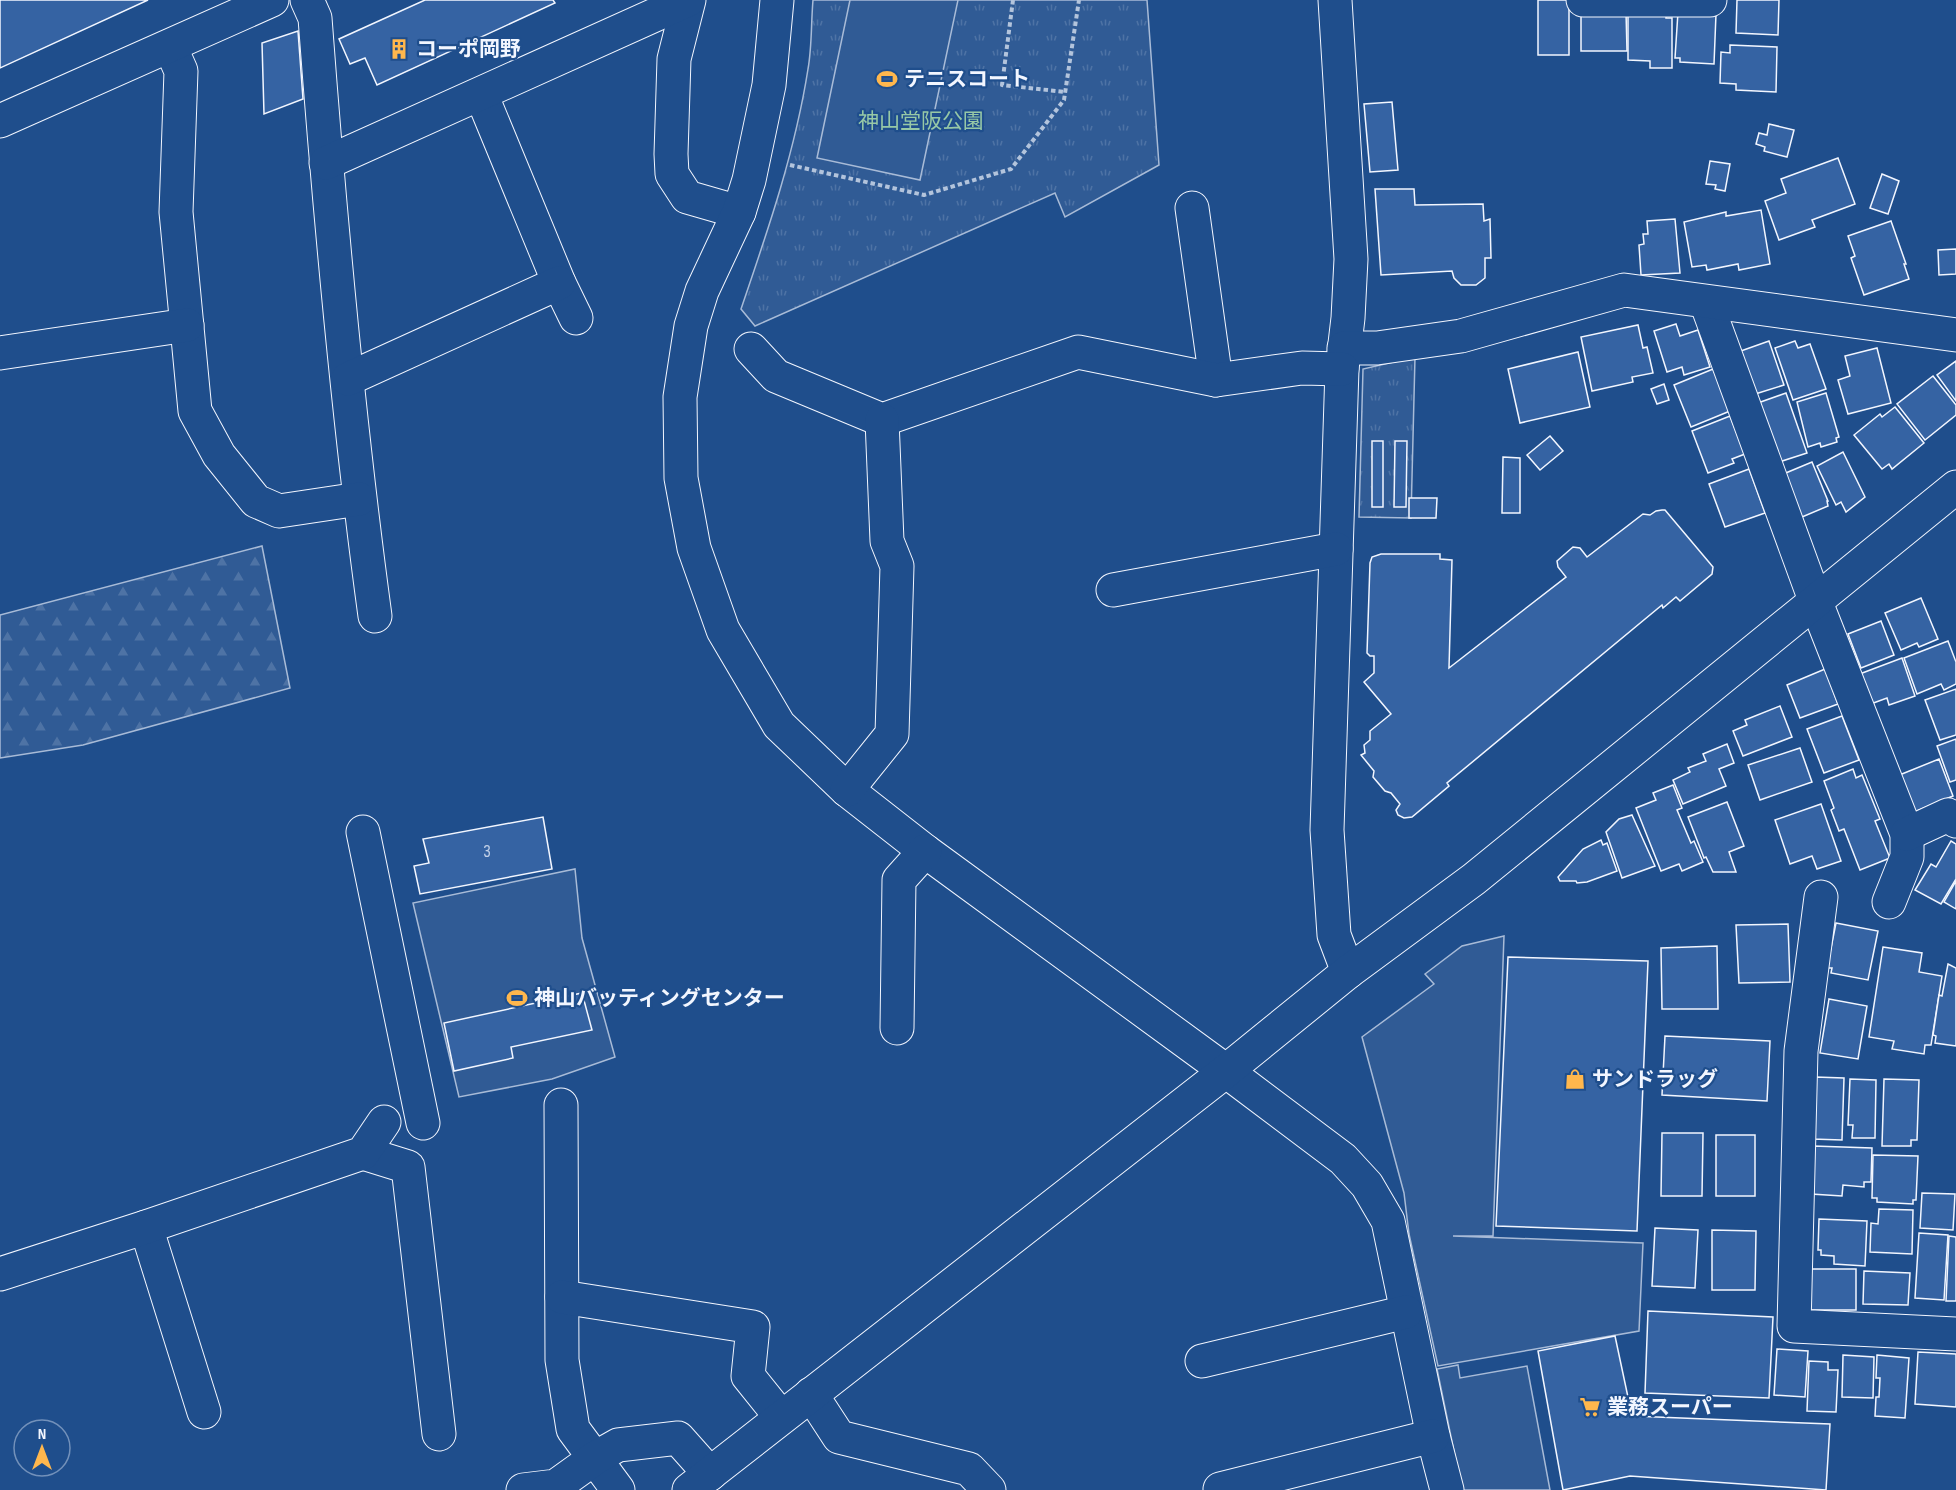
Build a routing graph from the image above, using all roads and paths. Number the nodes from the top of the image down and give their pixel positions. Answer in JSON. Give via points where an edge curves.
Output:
{"nodes":[{"id":1,"x":272,"y":0,"type":"edge"},
{"id":2,"x":307,"y":0,"type":"edge"},
{"id":3,"x":689,"y":0,"type":"edge"},
{"id":4,"x":777,"y":0,"type":"edge"},
{"id":5,"x":1013,"y":0,"type":"edge"},
{"id":6,"x":1079,"y":0,"type":"edge"},
{"id":7,"x":1335,"y":0,"type":"edge"},
{"id":8,"x":1582,"y":0,"type":"edge"},
{"id":9,"x":1710,"y":0,"type":"edge"},
{"id":10,"x":170,"y":46,"type":"junction"},
{"id":11,"x":1065,"y":92,"type":"junction"},
{"id":12,"x":481,"y":94,"type":"junction"},
{"id":13,"x":0,"y":121,"type":"edge"},
{"id":14,"x":326,"y":163,"type":"junction"},
{"id":15,"x":787,"y":164,"type":"dead end"},
{"id":16,"x":1192,"y":208,"type":"dead end"},
{"id":17,"x":739,"y":212,"type":"junction"},
{"id":18,"x":559,"y":283,"type":"junction"},
{"id":19,"x":1706,"y":302,"type":"junction"},
{"id":20,"x":576,"y":318,"type":"dead end"},
{"id":21,"x":187,"y":325,"type":"junction"},
{"id":22,"x":1956,"y":335,"type":"edge"},
{"id":23,"x":751,"y":349,"type":"dead end"},
{"id":24,"x":0,"y":353,"type":"edge"},
{"id":25,"x":1343,"y":358,"type":"junction"},
{"id":26,"x":348,"y":379,"type":"junction"},
{"id":27,"x":1216,"y":380,"type":"junction"},
{"id":28,"x":882,"y":420,"type":"junction"},
{"id":29,"x":1956,"y":487,"type":"edge"},
{"id":30,"x":359,"y":500,"type":"junction"},
{"id":31,"x":1336,"y":549,"type":"junction"},
{"id":32,"x":1113,"y":590,"type":"dead end"},
{"id":33,"x":1815,"y":600,"type":"junction"},
{"id":34,"x":375,"y":616,"type":"dead end"},
{"id":35,"x":847,"y":790,"type":"junction"},
{"id":36,"x":1956,"y":821,"type":"edge"},
{"id":37,"x":363,"y":832,"type":"dead end"},
{"id":38,"x":1907,"y":834,"type":"junction"},
{"id":39,"x":925,"y":850,"type":"junction"},
{"id":40,"x":1821,"y":897,"type":"dead end"},
{"id":41,"x":1889,"y":902,"type":"dead end"},
{"id":42,"x":1348,"y":972,"type":"junction"},
{"id":43,"x":897,"y":1028,"type":"dead end"},
{"id":44,"x":1226,"y":1071,"type":"junction"},
{"id":45,"x":561,"y":1105,"type":"dead end"},
{"id":46,"x":384,"y":1122,"type":"dead end"},
{"id":47,"x":423,"y":1124,"type":"dead end"},
{"id":48,"x":363,"y":1154,"type":"junction"},
{"id":49,"x":146,"y":1227,"type":"junction"},
{"id":50,"x":0,"y":1274,"type":"edge"},
{"id":51,"x":562,"y":1297,"type":"junction"},
{"id":52,"x":1406,"y":1312,"type":"junction"},
{"id":53,"x":1956,"y":1334,"type":"edge"},
{"id":54,"x":1202,"y":1361,"type":"dead end"},
{"id":55,"x":811,"y":1394,"type":"junction"},
{"id":56,"x":204,"y":1412,"type":"dead end"},
{"id":57,"x":781,"y":1417,"type":"junction"},
{"id":58,"x":439,"y":1434,"type":"dead end"},
{"id":59,"x":1433,"y":1436,"type":"junction"},
{"id":60,"x":595,"y":1458,"type":"junction"},
{"id":61,"x":700,"y":1482,"type":"edge"},
{"id":62,"x":1220,"y":1489,"type":"edge"},
{"id":63,"x":523,"y":1490,"type":"edge"},
{"id":64,"x":618,"y":1490,"type":"edge"},
{"id":65,"x":989,"y":1490,"type":"edge"},
{"id":66,"x":1447,"y":1490,"type":"edge"}],
"edges":[{"from":1,"to":10,"type":"street"},
{"from":2,"to":14,"type":"street","via":[[315,18]]},
{"from":3,"to":12,"type":"street"},
{"from":3,"to":17,"type":"street","via":[[674,59],[672,174],[687,197]]},
{"from":4,"to":17,"type":"street","via":[[769,84]]},
{"from":5,"to":11,"type":"path","via":[[1002,85]]},
{"from":6,"to":11,"type":"path"},
{"from":7,"to":25,"type":"street","via":[[1351,259]]},
{"from":8,"to":9,"type":"street"},
{"from":10,"to":13,"type":"street"},
{"from":10,"to":21,"type":"street","via":[[181,72],[176,212]]},
{"from":11,"to":15,"type":"path","via":[[1064,100],[1011,169],[924,195]]},
{"from":12,"to":14,"type":"street"},
{"from":12,"to":18,"type":"street"},
{"from":14,"to":26,"type":"street"},
{"from":16,"to":27,"type":"street"},
{"from":17,"to":35,"type":"street","via":[[702,291],[691,326],[680,397],[683,490],[694,548],[723,630],[779,725]]},
{"from":18,"to":20,"type":"street"},
{"from":18,"to":26,"type":"street"},
{"from":19,"to":22,"type":"street"},
{"from":19,"to":25,"type":"street","via":[[1624,290],[1461,336],[1377,348]]},
{"from":19,"to":33,"type":"street"},
{"from":21,"to":24,"type":"street"},
{"from":21,"to":30,"type":"street","via":[[195,411],[219,455],[256,501],[279,511]]},
{"from":23,"to":28,"type":"street","via":[[776,376]]},
{"from":25,"to":27,"type":"street"},
{"from":25,"to":31,"type":"street"},
{"from":26,"to":30,"type":"street"},
{"from":27,"to":28,"type":"street","via":[[1078,352]]},
{"from":28,"to":35,"type":"street","via":[[887,541],[897,566],[892,734]]},
{"from":29,"to":33,"type":"street"},
{"from":30,"to":34,"type":"street"},
{"from":31,"to":32,"type":"street"},
{"from":31,"to":42,"type":"street","via":[[1327,830],[1334,935]]},
{"from":33,"to":38,"type":"street"},
{"from":33,"to":42,"type":"street","via":[[1474,879]]},
{"from":35,"to":39,"type":"street"},
{"from":36,"to":38,"type":"street","via":[[1948,815]]},
{"from":37,"to":47,"type":"street"},
{"from":38,"to":41,"type":"street","via":[[1907,857]]},
{"from":39,"to":43,"type":"street","via":[[899,880]]},
{"from":39,"to":44,"type":"street"},
{"from":40,"to":53,"type":"street","via":[[1801,1051],[1794,1326]]},
{"from":42,"to":44,"type":"street"},
{"from":44,"to":52,"type":"street","via":[[1343,1159],[1367,1185],[1388,1221]]},
{"from":44,"to":55,"type":"street"},
{"from":45,"to":51,"type":"street"},
{"from":46,"to":48,"type":"street"},
{"from":48,"to":49,"type":"street"},
{"from":48,"to":58,"type":"street","via":[[408,1167]]},
{"from":49,"to":50,"type":"street"},
{"from":49,"to":56,"type":"street"},
{"from":51,"to":57,"type":"street","via":[[753,1327],[748,1376]]},
{"from":51,"to":60,"type":"street","via":[[562,1360],[573,1429]]},
{"from":52,"to":54,"type":"street"},
{"from":52,"to":59,"type":"street"},
{"from":55,"to":57,"type":"street"},
{"from":55,"to":65,"type":"street","via":[[839,1437],[969,1469]]},
{"from":57,"to":61,"type":"street"},
{"from":59,"to":62,"type":"street"},
{"from":59,"to":66,"type":"street"},
{"from":60,"to":61,"type":"street","via":[[618,1445],[678,1438]]},
{"from":60,"to":63,"type":"street","via":[[556,1486]]},
{"from":60,"to":64,"type":"street"}]}
